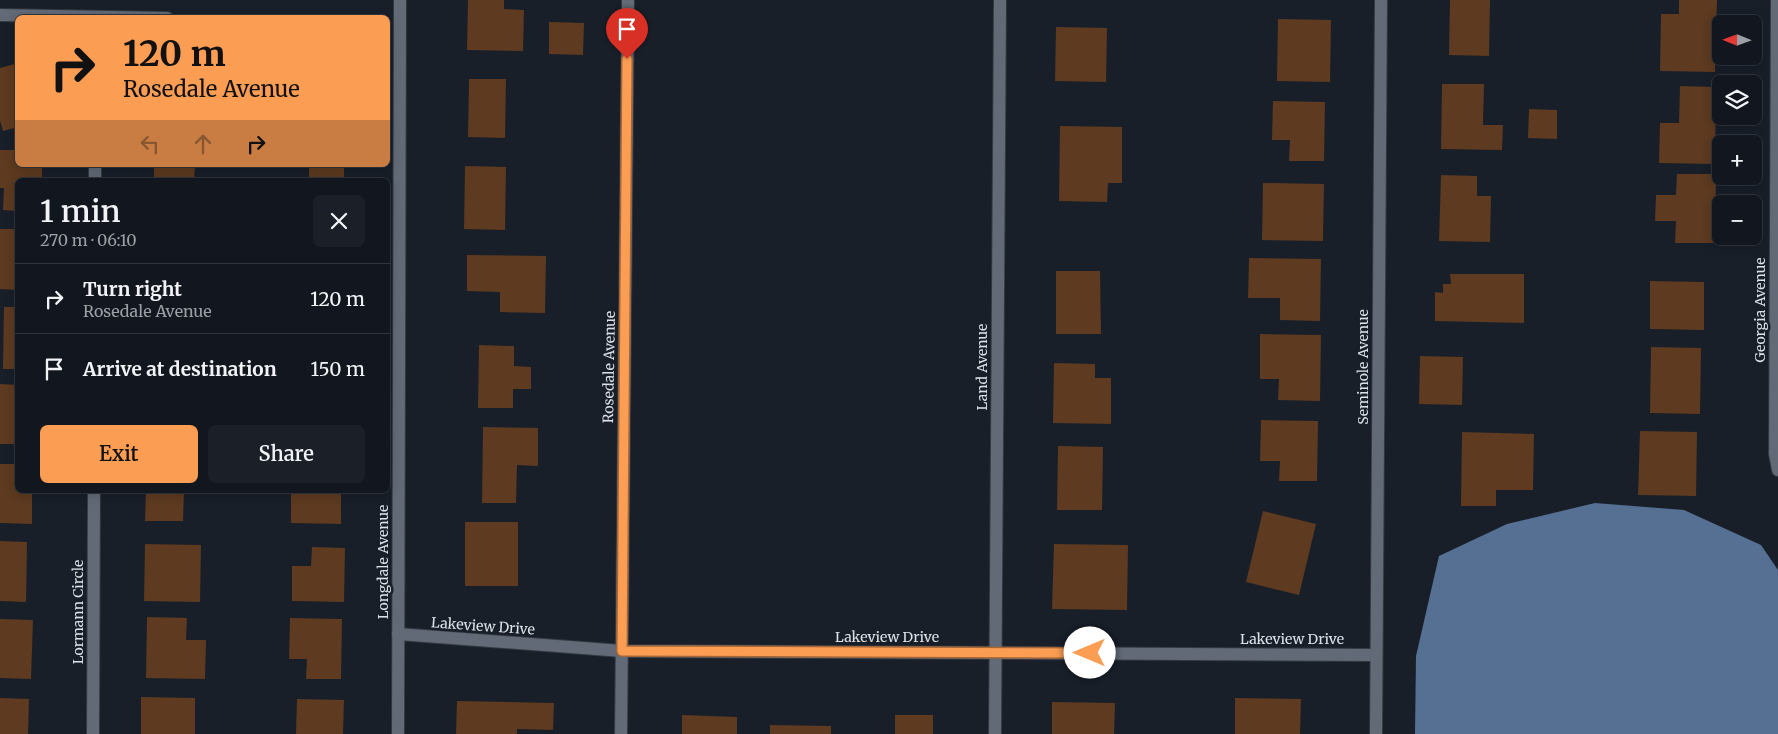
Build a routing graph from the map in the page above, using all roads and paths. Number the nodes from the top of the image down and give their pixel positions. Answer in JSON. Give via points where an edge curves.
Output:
{"nodes":[{"id":1,"x":400,"y":0,"type":"edge"},
{"id":2,"x":628,"y":0,"type":"edge"},
{"id":3,"x":1000,"y":0,"type":"edge"},
{"id":4,"x":1381,"y":0,"type":"edge"},
{"id":5,"x":1776,"y":0,"type":"edge"},
{"id":6,"x":0,"y":16,"type":"edge"},
{"id":7,"x":15,"y":16,"type":"edge"},
{"id":8,"x":393,"y":21,"type":"edge"},
{"id":9,"x":1778,"y":470,"type":"edge"},
{"id":10,"x":94,"y":493,"type":"edge"},
{"id":11,"x":398,"y":634,"type":"junction"},
{"id":12,"x":622,"y":651,"type":"junction"},
{"id":13,"x":995,"y":652,"type":"junction"},
{"id":14,"x":1376,"y":654,"type":"junction"},
{"id":15,"x":92,"y":734,"type":"edge"},
{"id":16,"x":398,"y":734,"type":"edge"},
{"id":17,"x":621,"y":734,"type":"edge"},
{"id":18,"x":995,"y":734,"type":"edge"},
{"id":19,"x":1376,"y":734,"type":"edge"}],
"edges":[{"from":1,"to":8,"type":"street","name":"Longdale Avenue"},
{"from":2,"to":12,"type":"street","name":"Rosedale Avenue"},
{"from":3,"to":13,"type":"street","name":"Land Avenue"},
{"from":4,"to":14,"type":"street","name":"Seminole Avenue"},
{"from":5,"to":9,"type":"street","name":"Georgia Avenue","via":[[1775,454]]},
{"from":6,"to":7,"type":"street"},
{"from":8,"to":11,"type":"street","name":"Longdale Avenue"},
{"from":10,"to":15,"type":"street","name":"Lormann Circle"},
{"from":11,"to":12,"type":"street","name":"Lakeview Drive"},
{"from":11,"to":16,"type":"street","name":"Longdale Avenue"},
{"from":12,"to":13,"type":"street","name":"Lakeview Drive"},
{"from":12,"to":17,"type":"street","name":"Rosedale Avenue"},
{"from":13,"to":14,"type":"street","name":"Lakeview Drive"},
{"from":13,"to":18,"type":"street","name":"Land Avenue"},
{"from":14,"to":19,"type":"street","name":"Seminole Avenue"}]}
